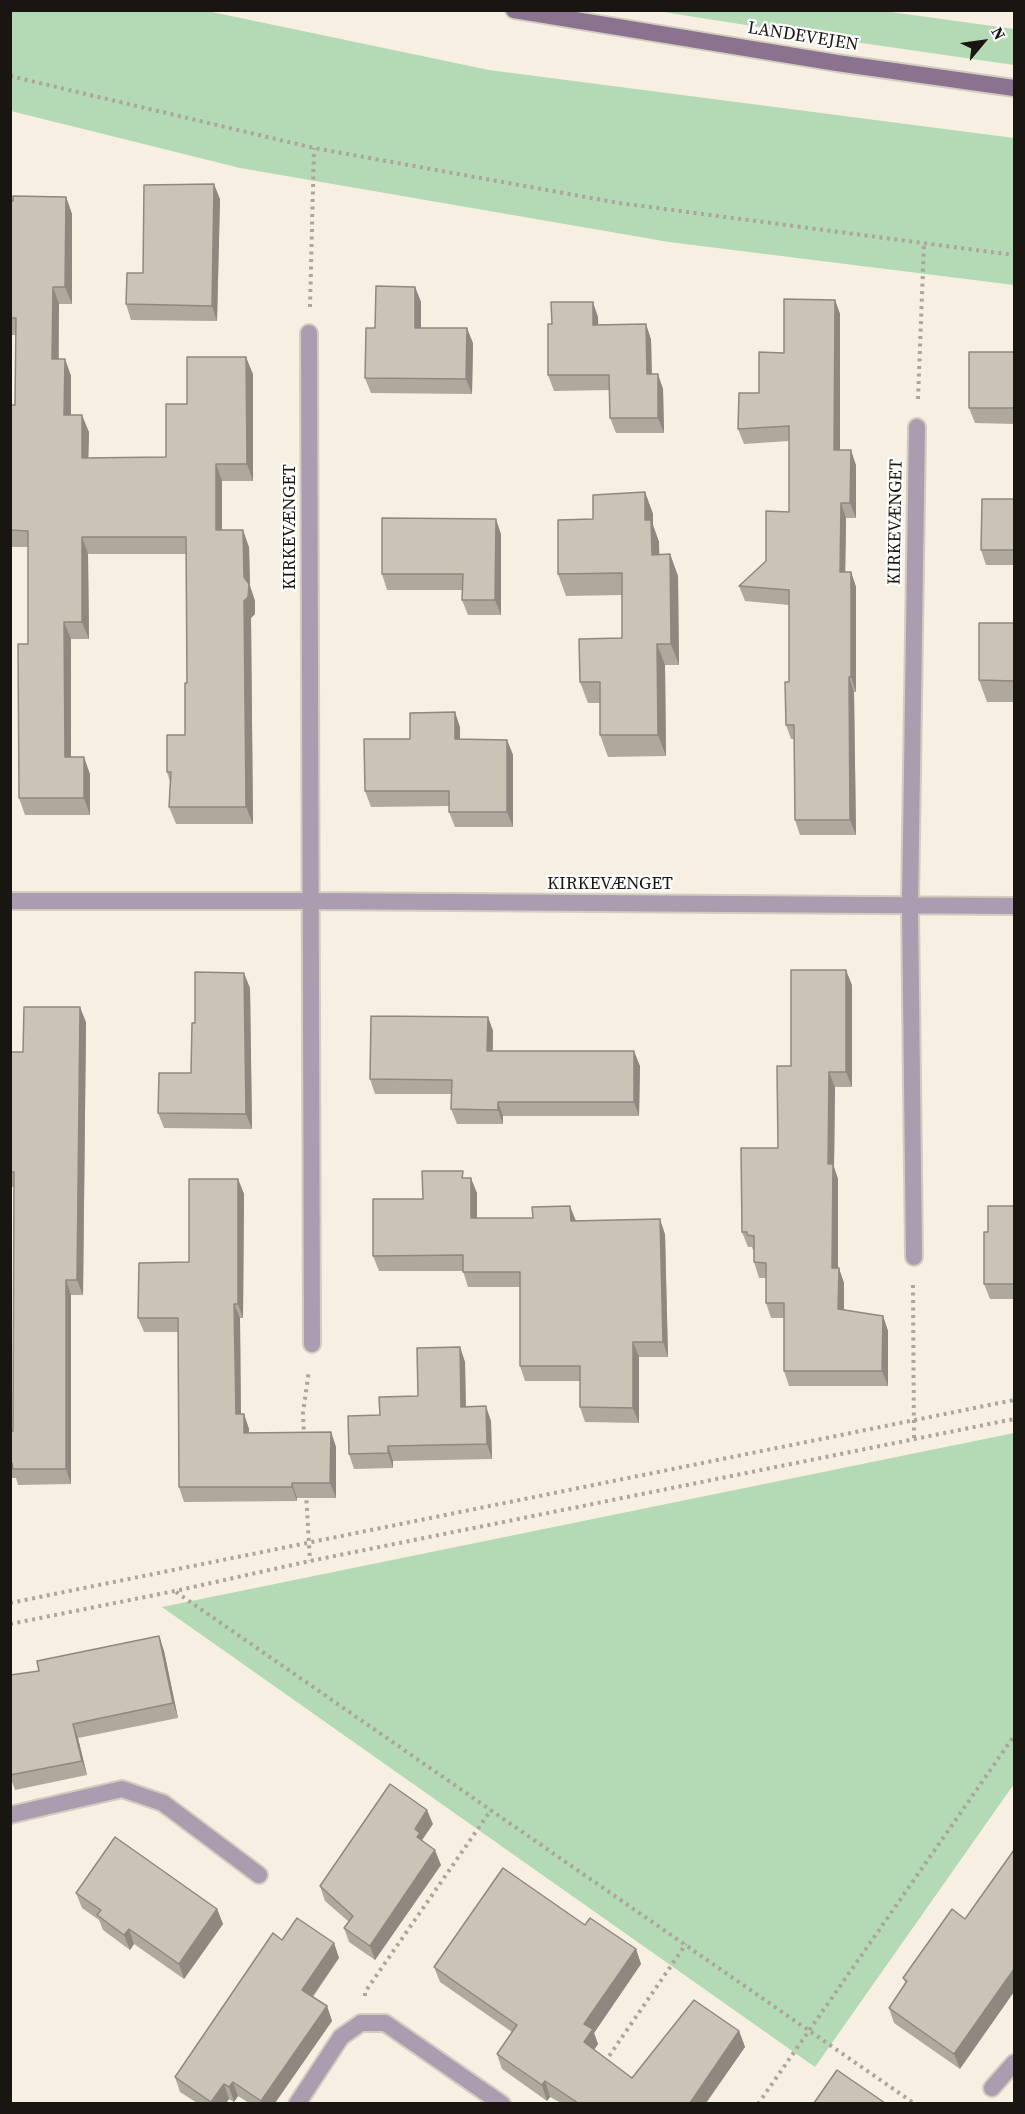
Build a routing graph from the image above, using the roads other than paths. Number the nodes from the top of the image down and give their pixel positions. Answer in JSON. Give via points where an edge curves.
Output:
{"nodes":[{"id":1,"x":514,"y":10,"type":"edge"},
{"id":2,"x":1014,"y":88,"type":"edge"},
{"id":3,"x":309,"y":333,"type":"road end"},
{"id":4,"x":917,"y":427,"type":"road end"},
{"id":5,"x":10,"y":901,"type":"edge"},
{"id":6,"x":310,"y":901,"type":"junction"},
{"id":7,"x":910,"y":906,"type":"junction"},
{"id":8,"x":1014,"y":906,"type":"edge"},
{"id":9,"x":914,"y":1257,"type":"road end"},
{"id":10,"x":312,"y":1344,"type":"road end"},
{"id":11,"x":10,"y":1815,"type":"edge"},
{"id":12,"x":260,"y":1875,"type":"dead end"},
{"id":13,"x":1014,"y":2063,"type":"edge"},
{"id":14,"x":992,"y":2088,"type":"dead end"},
{"id":15,"x":297,"y":2103,"type":"edge"},
{"id":16,"x":502,"y":2103,"type":"edge"}],
"edges":[{"from":1,"to":2,"type":"main road","name":"LANDEVEJEN"},
{"from":3,"to":6,"type":"street","name":"KIRKEVÆNGET"},
{"from":4,"to":7,"type":"street","name":"KIRKEVÆNGET"},
{"from":5,"to":6,"type":"street","name":"KIRKEVÆNGET"},
{"from":6,"to":7,"type":"street","name":"KIRKEVÆNGET"},
{"from":6,"to":10,"type":"street","name":"KIRKEVÆNGET"},
{"from":7,"to":8,"type":"street","name":"KIRKEVÆNGET"},
{"from":7,"to":9,"type":"street","name":"KIRKEVÆNGET"},
{"from":11,"to":12,"type":"street","via":[[122,1789],[163,1803]]},
{"from":13,"to":14,"type":"street"},
{"from":15,"to":16,"type":"street","via":[[341,2037],[361,2023],[385,2023]]}]}
